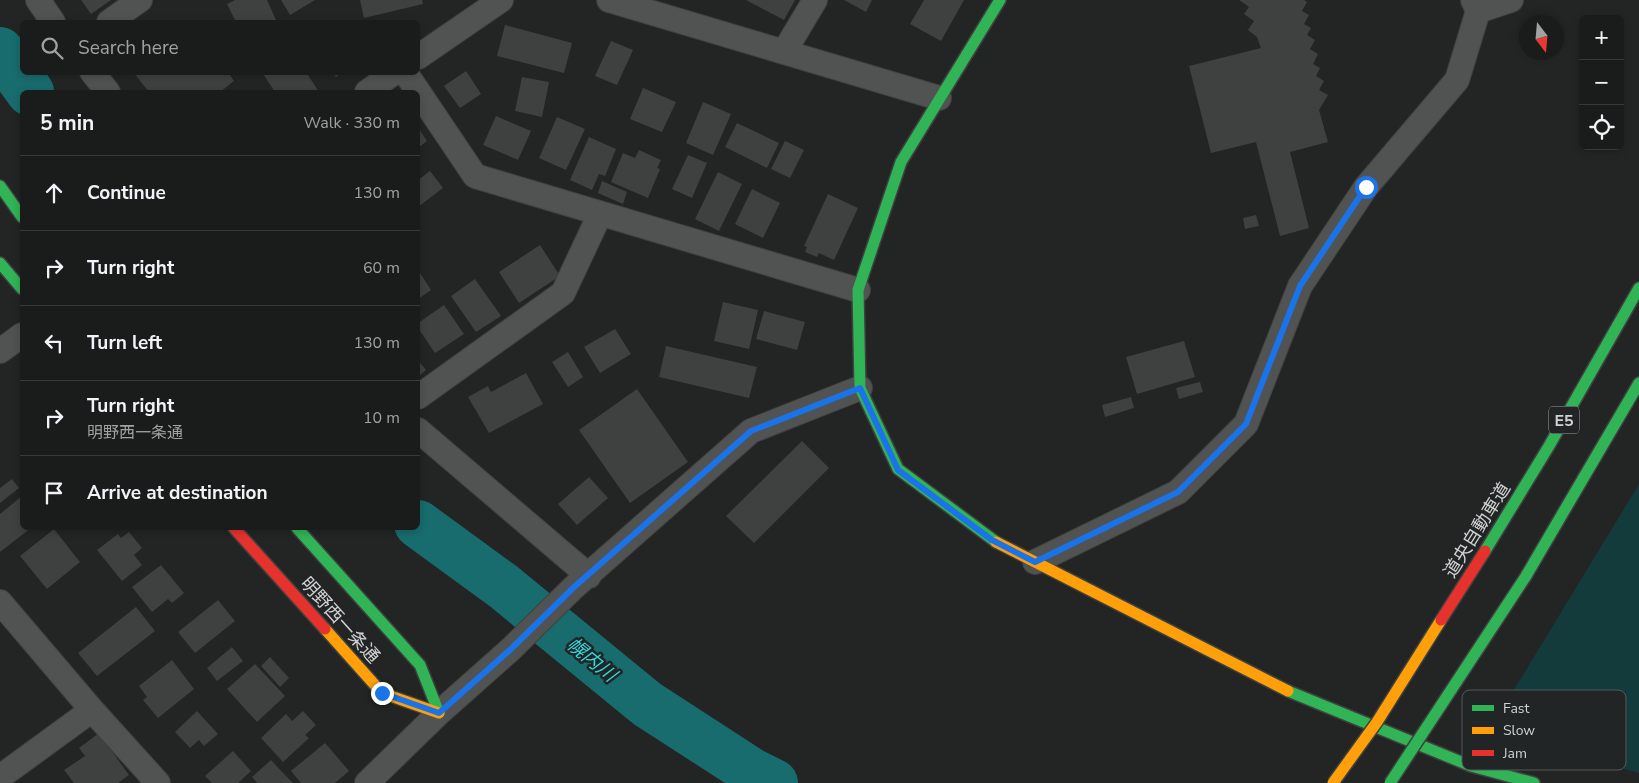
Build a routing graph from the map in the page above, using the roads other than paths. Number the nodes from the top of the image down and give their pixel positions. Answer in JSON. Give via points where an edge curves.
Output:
{"nodes":[{"id":1,"x":38,"y":0,"type":"edge"},
{"id":2,"x":140,"y":0,"type":"edge"},
{"id":3,"x":501,"y":0,"type":"edge"},
{"id":4,"x":609,"y":0,"type":"edge"},
{"id":5,"x":815,"y":0,"type":"edge"},
{"id":6,"x":1000,"y":0,"type":"edge"},
{"id":7,"x":1511,"y":0,"type":"edge"},
{"id":8,"x":636,"y":3,"type":"edge"},
{"id":9,"x":1475,"y":6,"type":"edge"},
{"id":10,"x":52,"y":20,"type":"edge"},
{"id":11,"x":112,"y":20,"type":"edge"},
{"id":12,"x":784,"y":52,"type":"junction"},
{"id":13,"x":420,"y":56,"type":"edge"},
{"id":14,"x":94,"y":75,"type":"edge"},
{"id":15,"x":392,"y":75,"type":"edge"},
{"id":16,"x":406,"y":75,"type":"edge"},
{"id":17,"x":106,"y":90,"type":"edge"},
{"id":18,"x":369,"y":90,"type":"edge"},
{"id":19,"x":416,"y":90,"type":"edge"},
{"id":20,"x":420,"y":95,"type":"edge"},
{"id":21,"x":939,"y":98,"type":"junction"},
{"id":22,"x":0,"y":186,"type":"edge"},
{"id":23,"x":600,"y":214,"type":"junction"},
{"id":24,"x":20,"y":215,"type":"edge"},
{"id":25,"x":0,"y":264,"type":"edge"},
{"id":26,"x":20,"y":287,"type":"edge"},
{"id":27,"x":1639,"y":288,"type":"edge"},
{"id":28,"x":858,"y":290,"type":"junction"},
{"id":29,"x":20,"y":336,"type":"edge"},
{"id":30,"x":0,"y":351,"type":"edge"},
{"id":31,"x":1639,"y":383,"type":"edge"},
{"id":32,"x":860,"y":388,"type":"junction"},
{"id":33,"x":420,"y":396,"type":"edge"},
{"id":34,"x":420,"y":432,"type":"edge"},
{"id":35,"x":236,"y":530,"type":"edge"},
{"id":36,"x":300,"y":530,"type":"edge"},
{"id":37,"x":1035,"y":562,"type":"junction"},
{"id":38,"x":589,"y":576,"type":"junction"},
{"id":39,"x":0,"y":602,"type":"edge"},
{"id":40,"x":92,"y":710,"type":"junction"},
{"id":41,"x":439,"y":713,"type":"junction"},
{"id":42,"x":1462,"y":762,"type":"edge"},
{"id":43,"x":1486,"y":770,"type":"edge"},
{"id":44,"x":0,"y":777,"type":"edge"},
{"id":45,"x":158,"y":783,"type":"edge"},
{"id":46,"x":367,"y":783,"type":"edge"},
{"id":47,"x":1332,"y":783,"type":"edge"},
{"id":48,"x":1390,"y":783,"type":"edge"},
{"id":49,"x":1534,"y":783,"type":"edge"}],
"edges":[{"from":1,"to":10,"type":"street"},
{"from":2,"to":11,"type":"street"},
{"from":3,"to":13,"type":"street"},
{"from":4,"to":8,"type":"street"},
{"from":5,"to":12,"type":"street"},
{"from":6,"to":21,"type":"main road"},
{"from":7,"to":9,"type":"street"},
{"from":8,"to":12,"type":"street"},
{"from":9,"to":37,"type":"street","via":[[1457,80],[1366,187],[1300,286],[1246,424],[1178,492]]},
{"from":12,"to":21,"type":"street"},
{"from":14,"to":17,"type":"street"},
{"from":15,"to":18,"type":"street"},
{"from":16,"to":19,"type":"street"},
{"from":20,"to":23,"type":"street","via":[[475,176]]},
{"from":21,"to":28,"type":"main road","via":[[901,162]]},
{"from":22,"to":24,"type":"main road"},
{"from":23,"to":28,"type":"street"},
{"from":23,"to":33,"type":"street","via":[[563,293]]},
{"from":25,"to":26,"type":"main road"},
{"from":27,"to":47,"type":"main road","name":"道央自動車道","number":"E5","bridge":true,"via":[[1485,552],[1377,722]]},
{"from":28,"to":32,"type":"main road"},
{"from":29,"to":30,"type":"street"},
{"from":31,"to":48,"type":"main road","bridge":true,"via":[[1526,576]]},
{"from":32,"to":37,"type":"main road","via":[[898,470],[992,540]]},
{"from":32,"to":38,"type":"street","via":[[751,431]]},
{"from":34,"to":38,"type":"street"},
{"from":35,"to":41,"type":"main road","name":"明野西一条通","via":[[382,693]]},
{"from":36,"to":41,"type":"main road","name":"明野西一条通","via":[[420,665]]},
{"from":37,"to":42,"type":"main road","via":[[1297,696]]},
{"from":38,"to":41,"type":"street"},
{"from":39,"to":40,"type":"street"},
{"from":40,"to":44,"type":"street"},
{"from":40,"to":45,"type":"street"},
{"from":41,"to":46,"type":"street"},
{"from":43,"to":49,"type":"main road"}]}
